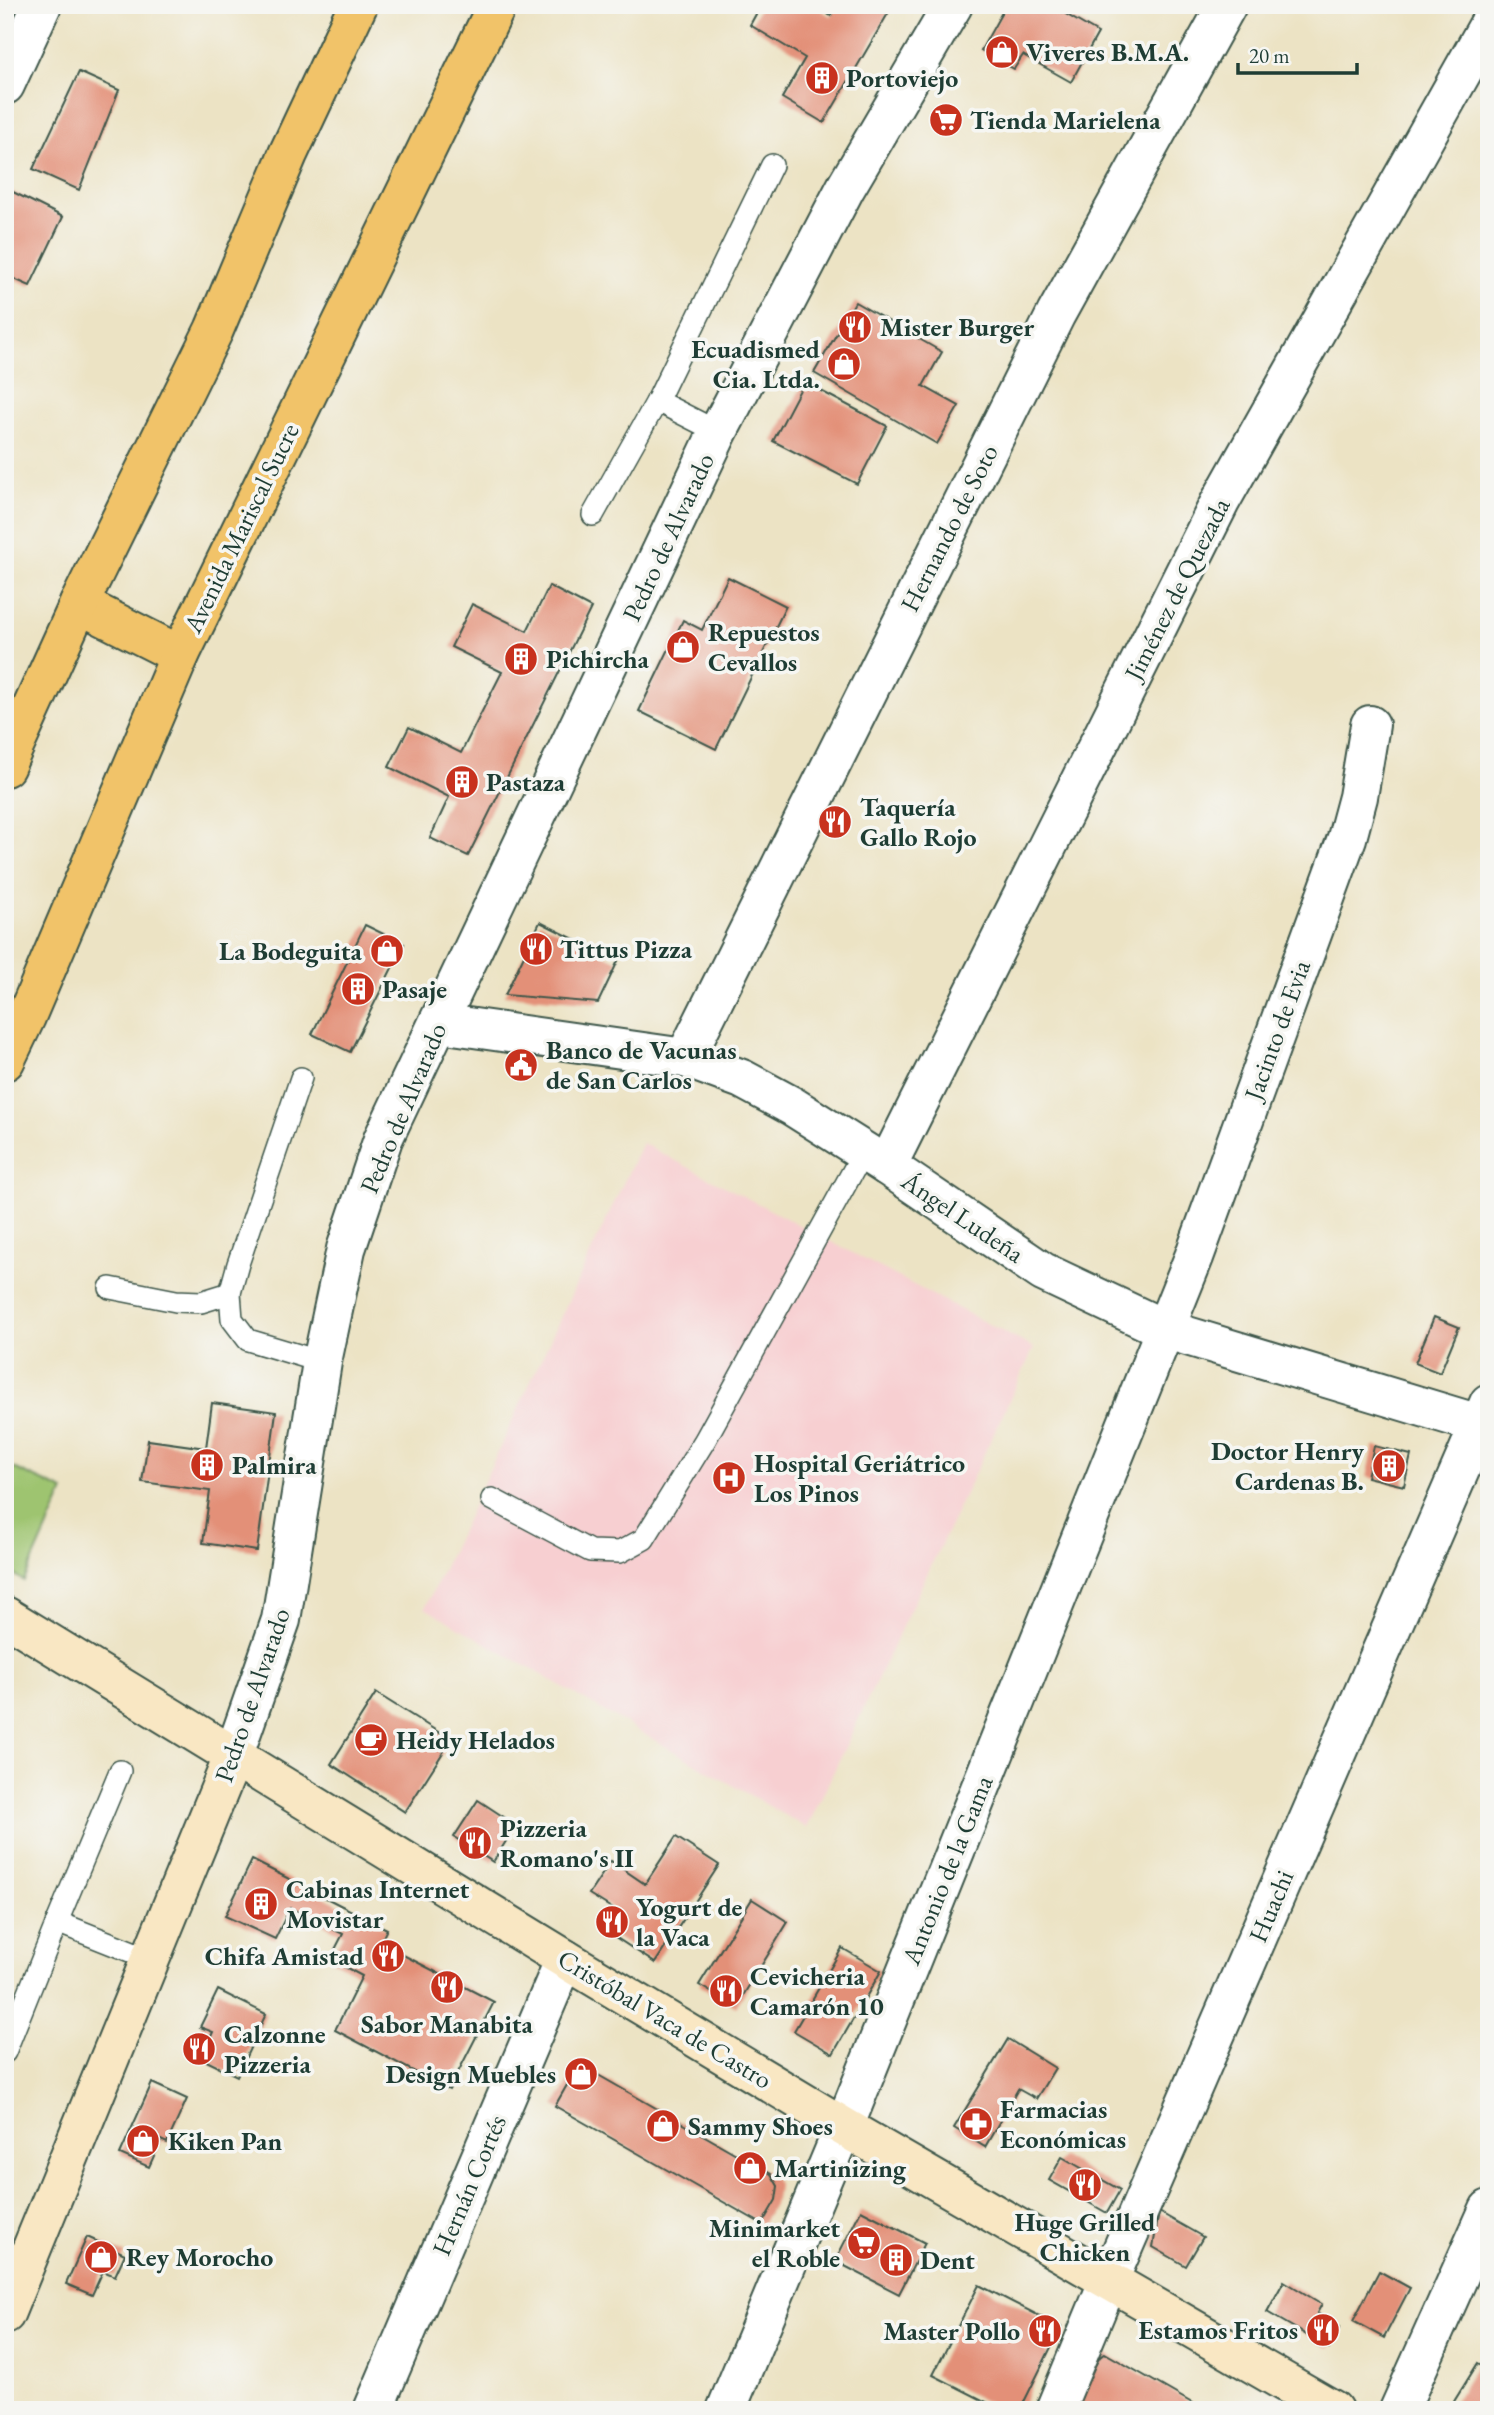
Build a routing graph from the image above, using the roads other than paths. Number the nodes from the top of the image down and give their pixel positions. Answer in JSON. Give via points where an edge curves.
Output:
{"nodes":[{"id":1,"x":43,"y":5,"type":"edge"},
{"id":2,"x":358,"y":5,"type":"edge"},
{"id":3,"x":497,"y":5,"type":"edge"},
{"id":4,"x":953,"y":5,"type":"edge"},
{"id":5,"x":1227,"y":5,"type":"edge"},
{"id":6,"x":1489,"y":24,"type":"edge"},
{"id":7,"x":5,"y":85,"type":"edge"},
{"id":8,"x":772,"y":166,"type":"dead end"},
{"id":9,"x":657,"y":401,"type":"junction"},
{"id":10,"x":718,"y":432,"type":"junction"},
{"id":11,"x":593,"y":515,"type":"dead end"},
{"id":12,"x":79,"y":604,"type":"junction"},
{"id":13,"x":180,"y":655,"type":"junction"},
{"id":14,"x":1370,"y":725,"type":"dead end"},
{"id":15,"x":5,"y":767,"type":"edge"},
{"id":16,"x":439,"y":1023,"type":"junction"},
{"id":17,"x":685,"y":1058,"type":"junction"},
{"id":18,"x":5,"y":1061,"type":"edge"},
{"id":19,"x":301,"y":1078,"type":"dead end"},
{"id":20,"x":876,"y":1159,"type":"junction"},
{"id":21,"x":110,"y":1287,"type":"dead end"},
{"id":22,"x":230,"y":1293,"type":"junction"},
{"id":23,"x":1164,"y":1329,"type":"junction"},
{"id":24,"x":322,"y":1362,"type":"junction"},
{"id":25,"x":1486,"y":1418,"type":"edge"},
{"id":26,"x":492,"y":1499,"type":"dead end"},
{"id":27,"x":5,"y":1616,"type":"edge"},
{"id":28,"x":233,"y":1757,"type":"junction"},
{"id":29,"x":120,"y":1771,"type":"dead end"},
{"id":30,"x":57,"y":1922,"type":"junction"},
{"id":31,"x":150,"y":1959,"type":"junction"},
{"id":32,"x":565,"y":1959,"type":"junction"},
{"id":33,"x":5,"y":2052,"type":"edge"},
{"id":34,"x":844,"y":2127,"type":"junction"},
{"id":35,"x":1489,"y":2209,"type":"edge"},
{"id":36,"x":1109,"y":2280,"type":"junction"},
{"id":37,"x":5,"y":2314,"type":"edge"},
{"id":38,"x":373,"y":2410,"type":"edge"},
{"id":39,"x":726,"y":2410,"type":"edge"},
{"id":40,"x":1055,"y":2410,"type":"edge"},
{"id":41,"x":1333,"y":2410,"type":"edge"},
{"id":42,"x":1399,"y":2410,"type":"edge"}],
"edges":[{"from":1,"to":7,"type":"street"},
{"from":2,"to":12,"type":"main road","via":[[288,154],[214,330]]},
{"from":3,"to":13,"type":"main road","name":"Avenida Mariscal Sucre"},
{"from":4,"to":10,"type":"street","name":"Pedro de Alvarado","via":[[846,187]]},
{"from":5,"to":17,"type":"street","name":"Hernando de Soto","via":[[1056,314]]},
{"from":6,"to":20,"type":"street","name":"Jiménez de Quezada","via":[[1220,502]]},
{"from":8,"to":9,"type":"lane"},
{"from":9,"to":10,"type":"lane"},
{"from":9,"to":11,"type":"lane"},
{"from":10,"to":16,"type":"street","name":"Pedro de Alvarado"},
{"from":12,"to":13,"type":"main road"},
{"from":12,"to":15,"type":"main road"},
{"from":13,"to":18,"type":"main road","name":"Avenida Mariscal Sucre"},
{"from":14,"to":23,"type":"street","name":"Jacinto de Evia","via":[[1347,838]]},
{"from":16,"to":17,"type":"street","name":"Ángel Ludeña"},
{"from":16,"to":24,"type":"street","name":"Pedro de Alvarado","via":[[383,1139],[346,1249]]},
{"from":17,"to":20,"type":"street","name":"Ángel Ludeña","via":[[742,1079]]},
{"from":19,"to":22,"type":"lane"},
{"from":20,"to":23,"type":"street","name":"Ángel Ludeña","via":[[1043,1272]]},
{"from":20,"to":26,"type":"lane","via":[[644,1539],[620,1552],[590,1551]]},
{"from":21,"to":22,"type":"lane","via":[[176,1301],[201,1301]]},
{"from":22,"to":24,"type":"lane","via":[[232,1319],[248,1340]]},
{"from":23,"to":25,"type":"street","name":"Ángel Ludeña"},
{"from":23,"to":34,"type":"street","name":"Antonio de la Gama"},
{"from":24,"to":28,"type":"street","name":"Pedro de Alvarado","via":[[281,1620]]},
{"from":25,"to":36,"type":"street","name":"Huachi"},
{"from":27,"to":28,"type":"main road","name":"Cristóbal Vaca de Castro"},
{"from":28,"to":31,"type":"main road","name":"Pedro de Alvarado"},
{"from":28,"to":32,"type":"main road","name":"Cristóbal Vaca de Castro"},
{"from":29,"to":30,"type":"lane"},
{"from":30,"to":31,"type":"lane"},
{"from":30,"to":33,"type":"lane"},
{"from":31,"to":37,"type":"main road","name":"Pedro de Alvarado"},
{"from":32,"to":34,"type":"main road","name":"Cristóbal Vaca de Castro"},
{"from":32,"to":38,"type":"street","name":"Hernán Cortés"},
{"from":34,"to":36,"type":"main road","name":"Cristóbal Vaca de Castro"},
{"from":34,"to":39,"type":"street","name":"Antonio de la Gama"},
{"from":35,"to":42,"type":"street"},
{"from":36,"to":40,"type":"street","name":"Huachi"},
{"from":36,"to":41,"type":"main road","name":"Cristóbal Vaca de Castro"}]}
